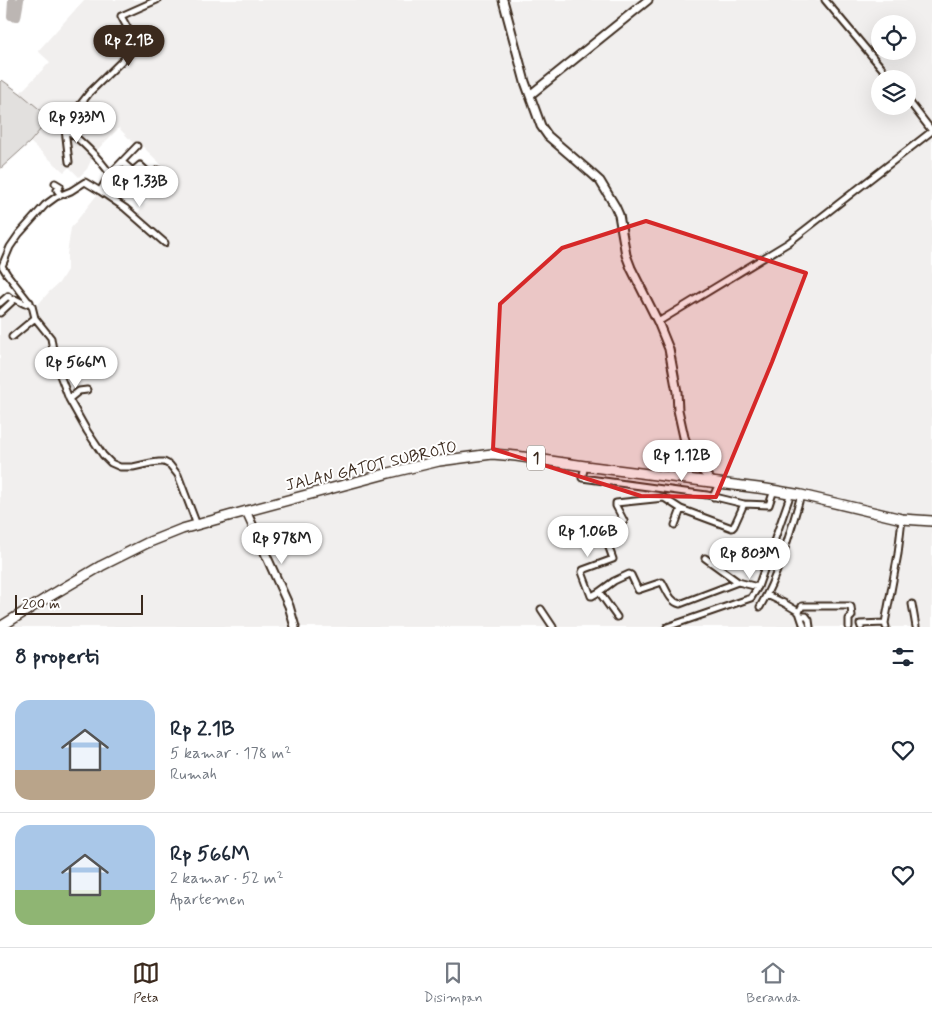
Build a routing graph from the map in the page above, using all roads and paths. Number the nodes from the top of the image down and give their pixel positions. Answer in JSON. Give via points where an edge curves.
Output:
{"nodes":[{"id":1,"x":154,"y":0,"type":"edge"},
{"id":2,"x":503,"y":0,"type":"edge"},
{"id":3,"x":825,"y":0,"type":"edge"},
{"id":4,"x":644,"y":1,"type":"edge"},
{"id":5,"x":883,"y":70,"type":"edge"},
{"id":6,"x":530,"y":95,"type":"junction"},
{"id":7,"x":916,"y":110,"type":"edge"},
{"id":8,"x":65,"y":129,"type":"junction"},
{"id":9,"x":932,"y":131,"type":"edge"},
{"id":10,"x":137,"y":146,"type":"dead end"},
{"id":11,"x":69,"y":162,"type":"dead end"},
{"id":12,"x":122,"y":162,"type":"junction"},
{"id":13,"x":133,"y":171,"type":"junction"},
{"id":14,"x":110,"y":174,"type":"junction"},
{"id":15,"x":106,"y":181,"type":"junction"},
{"id":16,"x":163,"y":182,"type":"dead end"},
{"id":17,"x":55,"y":183,"type":"dead end"},
{"id":18,"x":70,"y":183,"type":"dead end"},
{"id":19,"x":76,"y":188,"type":"junction"},
{"id":20,"x":100,"y":191,"type":"junction"},
{"id":21,"x":61,"y":195,"type":"junction"},
{"id":22,"x":165,"y":243,"type":"dead end"},
{"id":23,"x":13,"y":300,"type":"junction"},
{"id":24,"x":30,"y":302,"type":"junction"},
{"id":25,"x":0,"y":303,"type":"edge"},
{"id":26,"x":0,"y":313,"type":"edge"},
{"id":27,"x":35,"y":318,"type":"junction"},
{"id":28,"x":658,"y":322,"type":"junction"},
{"id":29,"x":12,"y":337,"type":"dead end"},
{"id":30,"x":87,"y":390,"type":"dead end"},
{"id":31,"x":70,"y":399,"type":"junction"},
{"id":32,"x":585,"y":466,"type":"junction"},
{"id":33,"x":715,"y":483,"type":"junction"},
{"id":34,"x":774,"y":490,"type":"junction"},
{"id":35,"x":791,"y":493,"type":"junction"},
{"id":36,"x":801,"y":495,"type":"junction"},
{"id":37,"x":714,"y":497,"type":"junction"},
{"id":38,"x":744,"y":504,"type":"junction"},
{"id":39,"x":681,"y":510,"type":"junction"},
{"id":40,"x":246,"y":511,"type":"junction"},
{"id":41,"x":902,"y":518,"type":"junction"},
{"id":42,"x":624,"y":521,"type":"dead end"},
{"id":43,"x":932,"y":522,"type":"edge"},
{"id":44,"x":197,"y":525,"type":"junction"},
{"id":45,"x":675,"y":525,"type":"dead end"},
{"id":46,"x":608,"y":545,"type":"dead end"},
{"id":47,"x":705,"y":558,"type":"dead end"},
{"id":48,"x":738,"y":582,"type":"junction"},
{"id":49,"x":758,"y":587,"type":"junction"},
{"id":50,"x":599,"y":592,"type":"junction"},
{"id":51,"x":767,"y":595,"type":"junction"},
{"id":52,"x":912,"y":604,"type":"dead end"},
{"id":53,"x":760,"y":607,"type":"dead end"},
{"id":54,"x":541,"y":609,"type":"dead end"},
{"id":55,"x":800,"y":614,"type":"junction"},
{"id":56,"x":617,"y":617,"type":"dead end"},
{"id":57,"x":886,"y":625,"type":"edge"},
{"id":58,"x":0,"y":627,"type":"edge"},
{"id":59,"x":295,"y":627,"type":"edge"},
{"id":60,"x":553,"y":627,"type":"edge"},
{"id":61,"x":667,"y":627,"type":"edge"},
{"id":62,"x":804,"y":627,"type":"edge"},
{"id":63,"x":810,"y":627,"type":"edge"},
{"id":64,"x":849,"y":627,"type":"edge"},
{"id":65,"x":861,"y":627,"type":"edge"},
{"id":66,"x":916,"y":627,"type":"edge"}],
"edges":[{"from":1,"to":8,"type":"street","via":[[121,16],[136,47],[90,92],[68,120]]},
{"from":2,"to":6,"type":"street"},
{"from":3,"to":5,"type":"street"},
{"from":4,"to":6,"type":"street"},
{"from":6,"to":28,"type":"street","via":[[548,136],[596,177],[615,206],[630,268]]},
{"from":7,"to":9,"type":"street"},
{"from":8,"to":11,"type":"street"},
{"from":8,"to":14,"type":"street"},
{"from":9,"to":28,"type":"street","via":[[788,243]]},
{"from":10,"to":12,"type":"street"},
{"from":12,"to":13,"type":"street"},
{"from":12,"to":14,"type":"street"},
{"from":13,"to":15,"type":"street","via":[[137,181],[123,195]]},
{"from":13,"to":16,"type":"street","via":[[140,166],[152,176],[156,173]]},
{"from":14,"to":15,"type":"street"},
{"from":15,"to":20,"type":"street"},
{"from":17,"to":21,"type":"street","via":[[60,186]]},
{"from":18,"to":19,"type":"street"},
{"from":19,"to":20,"type":"street","via":[[85,182]]},
{"from":19,"to":21,"type":"street"},
{"from":20,"to":22,"type":"street"},
{"from":21,"to":24,"type":"street","via":[[50,200],[19,234],[2,265]]},
{"from":23,"to":24,"type":"street","via":[[25,304]]},
{"from":23,"to":25,"type":"street","via":[[8,296]]},
{"from":23,"to":26,"type":"street"},
{"from":24,"to":27,"type":"street"},
{"from":27,"to":29,"type":"street"},
{"from":27,"to":31,"type":"street","via":[[51,338],[55,362]]},
{"from":28,"to":33,"type":"street","via":[[672,358],[678,410],[687,446],[700,468]]},
{"from":30,"to":31,"type":"street","via":[[79,391]]},
{"from":31,"to":44,"type":"street","via":[[111,463],[125,468],[160,462],[170,465],[178,475]]},
{"from":32,"to":33,"type":"highway","name":"JALAN GATOT SUBROTO","number":"1"},
{"from":32,"to":37,"type":"street","via":[[582,478]]},
{"from":32,"to":40,"type":"highway","name":"JALAN GATOT SUBROTO","number":"1","via":[[492,454],[438,461]]},
{"from":33,"to":34,"type":"highway","name":"JALAN GATOT SUBROTO","number":"1"},
{"from":33,"to":37,"type":"street"},
{"from":34,"to":35,"type":"highway","name":"JALAN GATOT SUBROTO","number":"1"},
{"from":34,"to":38,"type":"street","via":[[769,505]]},
{"from":35,"to":36,"type":"highway","name":"JALAN GATOT SUBROTO","number":"1"},
{"from":35,"to":49,"type":"street"},
{"from":36,"to":41,"type":"highway","name":"JALAN GATOT SUBROTO","number":"1"},
{"from":36,"to":51,"type":"street"},
{"from":37,"to":38,"type":"street"},
{"from":38,"to":39,"type":"street","via":[[732,528]]},
{"from":39,"to":42,"type":"street","via":[[664,498],[616,503]]},
{"from":39,"to":45,"type":"street"},
{"from":40,"to":44,"type":"highway","name":"JALAN GATOT SUBROTO","number":"1"},
{"from":40,"to":59,"type":"street"},
{"from":41,"to":43,"type":"highway","name":"JALAN GATOT SUBROTO","number":"1"},
{"from":41,"to":57,"type":"street"},
{"from":44,"to":58,"type":"highway","name":"JALAN GATOT SUBROTO","number":"1","via":[[147,543],[101,566]]},
{"from":46,"to":50,"type":"street","via":[[613,560],[582,572],[591,596]]},
{"from":47,"to":48,"type":"street"},
{"from":48,"to":49,"type":"street"},
{"from":48,"to":50,"type":"street","via":[[680,604],[673,601],[662,582],[638,590],[630,574]]},
{"from":49,"to":61,"type":"street","via":[[751,598]]},
{"from":50,"to":56,"type":"street"},
{"from":51,"to":53,"type":"street"},
{"from":51,"to":55,"type":"street"},
{"from":52,"to":66,"type":"street"},
{"from":54,"to":60,"type":"street"},
{"from":55,"to":62,"type":"street"},
{"from":55,"to":63,"type":"street","via":[[806,616]]},
{"from":55,"to":64,"type":"street","via":[[802,606],[850,606]]},
{"from":57,"to":65,"type":"street","via":[[860,624]]}]}
